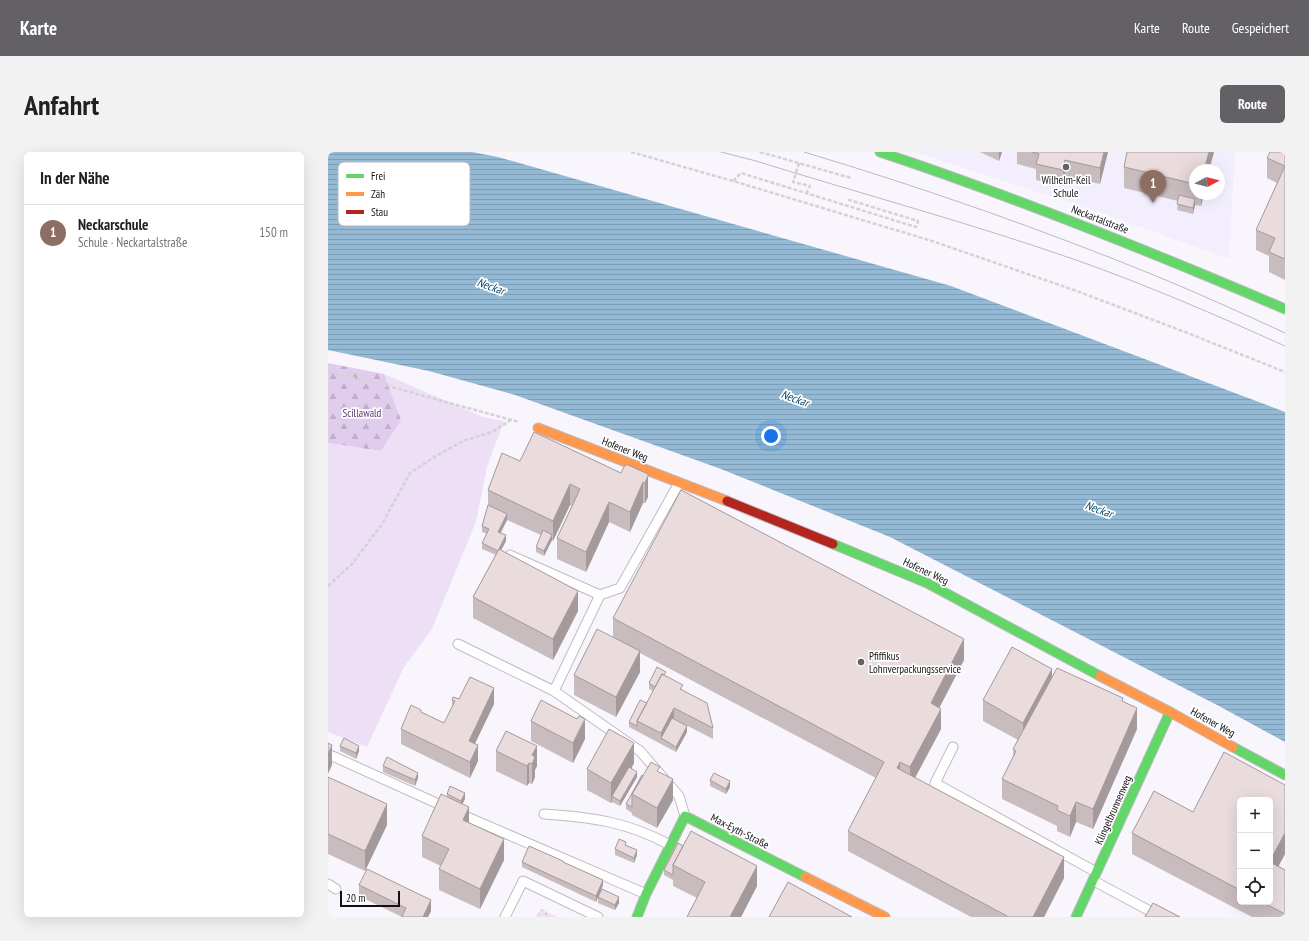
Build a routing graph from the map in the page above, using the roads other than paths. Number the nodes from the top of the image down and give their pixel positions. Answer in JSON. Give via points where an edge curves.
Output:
{"nodes":[{"id":1,"x":880,"y":152,"type":"edge"},
{"id":2,"x":1285,"y":309,"type":"edge"},
{"id":3,"x":538,"y":428,"type":"road end"},
{"id":4,"x":679,"y":483,"type":"junction"},
{"id":5,"x":510,"y":555,"type":"edge"},
{"id":6,"x":600,"y":596,"type":"junction"},
{"id":7,"x":458,"y":644,"type":"dead end"},
{"id":8,"x":554,"y":691,"type":"junction"},
{"id":9,"x":1170,"y":712,"type":"junction"},
{"id":10,"x":953,"y":747,"type":"dead end"},
{"id":11,"x":328,"y":754,"type":"edge"},
{"id":12,"x":1285,"y":775,"type":"edge"},
{"id":13,"x":544,"y":814,"type":"dead end"},
{"id":14,"x":685,"y":816,"type":"junction"},
{"id":15,"x":670,"y":846,"type":"junction"},
{"id":16,"x":1095,"y":877,"type":"junction"},
{"id":17,"x":328,"y":884,"type":"edge"},
{"id":18,"x":336,"y":889,"type":"dead end"},
{"id":19,"x":646,"y":894,"type":"junction"},
{"id":20,"x":505,"y":917,"type":"edge"},
{"id":21,"x":598,"y":917,"type":"edge"},
{"id":22,"x":637,"y":917,"type":"edge"},
{"id":23,"x":885,"y":917,"type":"edge"},
{"id":24,"x":1076,"y":917,"type":"edge"},
{"id":25,"x":1161,"y":917,"type":"edge"}],
"edges":[{"from":1,"to":2,"type":"street","name":"Neckartalstraße","via":[[1097,230]]},
{"from":3,"to":4,"type":"street","name":"Hofener Weg"},
{"from":4,"to":6,"type":"lane","via":[[620,588]]},
{"from":4,"to":9,"type":"street","name":"Hofener Weg","via":[[788,525],[927,584]]},
{"from":5,"to":6,"type":"lane"},
{"from":6,"to":8,"type":"lane"},
{"from":7,"to":8,"type":"lane"},
{"from":8,"to":14,"type":"lane","via":[[640,751],[679,796]]},
{"from":9,"to":12,"type":"street","name":"Hofener Weg"},
{"from":9,"to":16,"type":"street","name":"Klingelbrunnenweg"},
{"from":10,"to":16,"type":"lane","via":[[935,783]]},
{"from":11,"to":19,"type":"lane"},
{"from":13,"to":15,"type":"lane","via":[[607,821],[654,837]]},
{"from":14,"to":15,"type":"street"},
{"from":14,"to":23,"type":"street","name":"Max-Eyth-Straße"},
{"from":15,"to":19,"type":"street"},
{"from":16,"to":24,"type":"street","name":"Klingelbrunnenweg"},
{"from":16,"to":25,"type":"lane"},
{"from":17,"to":18,"type":"lane"},
{"from":19,"to":22,"type":"street"},
{"from":20,"to":21,"type":"lane","via":[[523,881]]}]}
